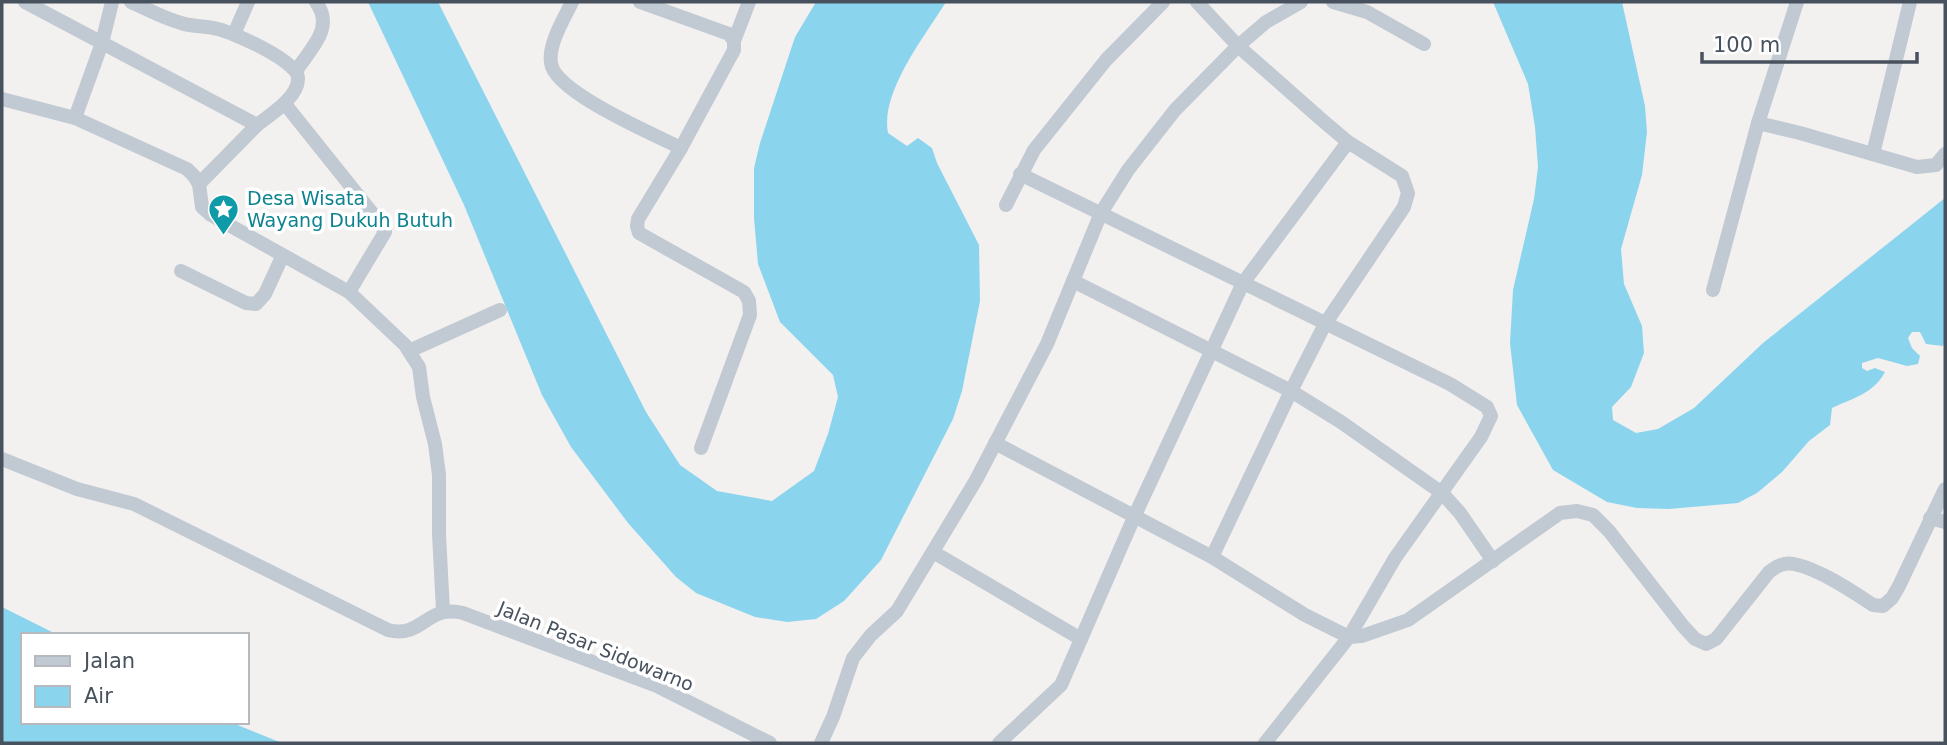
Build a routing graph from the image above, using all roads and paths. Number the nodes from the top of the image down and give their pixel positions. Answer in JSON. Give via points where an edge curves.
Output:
{"nodes":[{"id":1,"x":112,"y":2,"type":"edge"},
{"id":2,"x":131,"y":2,"type":"edge"},
{"id":3,"x":248,"y":2,"type":"edge"},
{"id":4,"x":316,"y":2,"type":"edge"},
{"id":5,"x":572,"y":2,"type":"edge"},
{"id":6,"x":640,"y":2,"type":"edge"},
{"id":7,"x":749,"y":2,"type":"edge"},
{"id":8,"x":1163,"y":2,"type":"edge"},
{"id":9,"x":1197,"y":2,"type":"edge"},
{"id":10,"x":1301,"y":2,"type":"edge"},
{"id":11,"x":1333,"y":2,"type":"edge"},
{"id":12,"x":1797,"y":2,"type":"edge"},
{"id":13,"x":1910,"y":2,"type":"edge"},
{"id":14,"x":32,"y":3,"type":"edge"},
{"id":15,"x":674,"y":8,"type":"edge"},
{"id":16,"x":234,"y":34,"type":"junction"},
{"id":17,"x":734,"y":41,"type":"junction"},
{"id":18,"x":103,"y":43,"type":"junction"},
{"id":19,"x":1424,"y":44,"type":"dead end"},
{"id":20,"x":1238,"y":46,"type":"junction"},
{"id":21,"x":296,"y":71,"type":"junction"},
{"id":22,"x":2,"y":99,"type":"edge"},
{"id":23,"x":285,"y":104,"type":"junction"},
{"id":24,"x":75,"y":118,"type":"junction"},
{"id":25,"x":1758,"y":123,"type":"junction"},
{"id":26,"x":257,"y":125,"type":"junction"},
{"id":27,"x":1348,"y":142,"type":"junction"},
{"id":28,"x":681,"y":148,"type":"junction"},
{"id":29,"x":1945,"y":153,"type":"edge"},
{"id":30,"x":1873,"y":154,"type":"junction"},
{"id":31,"x":1020,"y":174,"type":"junction"},
{"id":32,"x":199,"y":184,"type":"junction"},
{"id":33,"x":1006,"y":205,"type":"dead end"},
{"id":34,"x":1101,"y":213,"type":"junction"},
{"id":35,"x":282,"y":257,"type":"junction"},
{"id":36,"x":181,"y":271,"type":"dead end"},
{"id":37,"x":1073,"y":281,"type":"junction"},
{"id":38,"x":1243,"y":283,"type":"junction"},
{"id":39,"x":1713,"y":290,"type":"dead end"},
{"id":40,"x":349,"y":292,"type":"junction"},
{"id":41,"x":500,"y":310,"type":"dead end"},
{"id":42,"x":1325,"y":324,"type":"junction"},
{"id":43,"x":409,"y":351,"type":"junction"},
{"id":44,"x":1212,"y":353,"type":"junction"},
{"id":45,"x":1291,"y":391,"type":"junction"},
{"id":46,"x":995,"y":443,"type":"junction"},
{"id":47,"x":701,"y":448,"type":"dead end"},
{"id":48,"x":2,"y":459,"type":"edge"},
{"id":49,"x":1945,"y":489,"type":"edge"},
{"id":50,"x":1441,"y":493,"type":"junction"},
{"id":51,"x":1135,"y":515,"type":"junction"},
{"id":52,"x":1938,"y":520,"type":"edge"},
{"id":53,"x":933,"y":552,"type":"junction"},
{"id":54,"x":1212,"y":557,"type":"junction"},
{"id":55,"x":1493,"y":561,"type":"junction"},
{"id":56,"x":443,"y":611,"type":"junction"},
{"id":57,"x":1349,"y":637,"type":"junction"},
{"id":58,"x":1081,"y":639,"type":"junction"},
{"id":59,"x":770,"y":743,"type":"edge"},
{"id":60,"x":821,"y":743,"type":"edge"},
{"id":61,"x":999,"y":743,"type":"edge"},
{"id":62,"x":1265,"y":743,"type":"edge"}],
"edges":[{"from":1,"to":18,"type":"street"},
{"from":2,"to":16,"type":"street","via":[[180,23]]},
{"from":3,"to":16,"type":"street"},
{"from":4,"to":21,"type":"street","via":[[325,19],[323,31]]},
{"from":5,"to":28,"type":"street","via":[[552,48],[550,65],[557,79],[584,99]]},
{"from":6,"to":15,"type":"street"},
{"from":7,"to":17,"type":"street"},
{"from":8,"to":31,"type":"street","via":[[1106,60]]},
{"from":9,"to":20,"type":"street"},
{"from":10,"to":20,"type":"street","via":[[1266,22]]},
{"from":11,"to":19,"type":"street","via":[[1367,12]]},
{"from":12,"to":25,"type":"street"},
{"from":13,"to":30,"type":"street"},
{"from":14,"to":18,"type":"street"},
{"from":15,"to":17,"type":"street","via":[[729,34]]},
{"from":16,"to":21,"type":"street","via":[[268,50]]},
{"from":17,"to":28,"type":"street","via":[[734,50]]},
{"from":18,"to":24,"type":"street"},
{"from":18,"to":26,"type":"street"},
{"from":20,"to":27,"type":"street"},
{"from":20,"to":34,"type":"street","via":[[1175,110]]},
{"from":21,"to":23,"type":"street","via":[[297,85]]},
{"from":22,"to":24,"type":"street"},
{"from":23,"to":26,"type":"street"},
{"from":23,"to":40,"type":"street","via":[[385,232]]},
{"from":24,"to":32,"type":"street","via":[[187,169]]},
{"from":25,"to":30,"type":"street"},
{"from":25,"to":39,"type":"street"},
{"from":26,"to":32,"type":"street"},
{"from":27,"to":38,"type":"street"},
{"from":27,"to":42,"type":"street","via":[[1402,176],[1408,193],[1404,207]]},
{"from":28,"to":47,"type":"street","via":[[638,219],[639,233],[744,292],[750,315]]},
{"from":29,"to":30,"type":"street","via":[[1936,165],[1927,167]]},
{"from":31,"to":33,"type":"street"},
{"from":31,"to":34,"type":"street"},
{"from":32,"to":35,"type":"street","via":[[202,207],[211,215]]},
{"from":34,"to":37,"type":"street"},
{"from":34,"to":38,"type":"street"},
{"from":35,"to":36,"type":"street","via":[[256,304]]},
{"from":35,"to":40,"type":"street"},
{"from":37,"to":44,"type":"street"},
{"from":37,"to":46,"type":"street","via":[[1047,344]]},
{"from":38,"to":42,"type":"street"},
{"from":38,"to":44,"type":"street"},
{"from":40,"to":43,"type":"street"},
{"from":41,"to":43,"type":"street"},
{"from":42,"to":45,"type":"street"},
{"from":42,"to":50,"type":"street","via":[[1450,384],[1487,407],[1491,416],[1482,437]]},
{"from":43,"to":56,"type":"street","via":[[419,367],[439,474]]},
{"from":44,"to":45,"type":"street"},
{"from":44,"to":51,"type":"street"},
{"from":45,"to":50,"type":"street"},
{"from":45,"to":54,"type":"street"},
{"from":46,"to":51,"type":"street"},
{"from":46,"to":53,"type":"street"},
{"from":48,"to":56,"type":"street","via":[[78,489],[134,504],[388,630],[409,632]]},
{"from":49,"to":52,"type":"street"},
{"from":50,"to":55,"type":"street"},
{"from":50,"to":57,"type":"street","via":[[1395,558]]},
{"from":51,"to":54,"type":"street"},
{"from":51,"to":58,"type":"street"},
{"from":52,"to":55,"type":"street","via":[[1888,604],[1873,605],[1794,563],[1778,565],[1716,639],[1706,644],[1683,626],[1593,516],[1577,511],[1560,513]]},
{"from":53,"to":58,"type":"street"},
{"from":53,"to":60,"type":"street","via":[[897,611],[853,658]]},
{"from":54,"to":57,"type":"street"},
{"from":55,"to":57,"type":"street","via":[[1408,620]]},
{"from":56,"to":59,"type":"street","name":"Jalan Pasar Sidowarno","via":[[463,613],[657,686]]},
{"from":57,"to":62,"type":"street"},
{"from":58,"to":61,"type":"street","via":[[1061,685]]}]}
